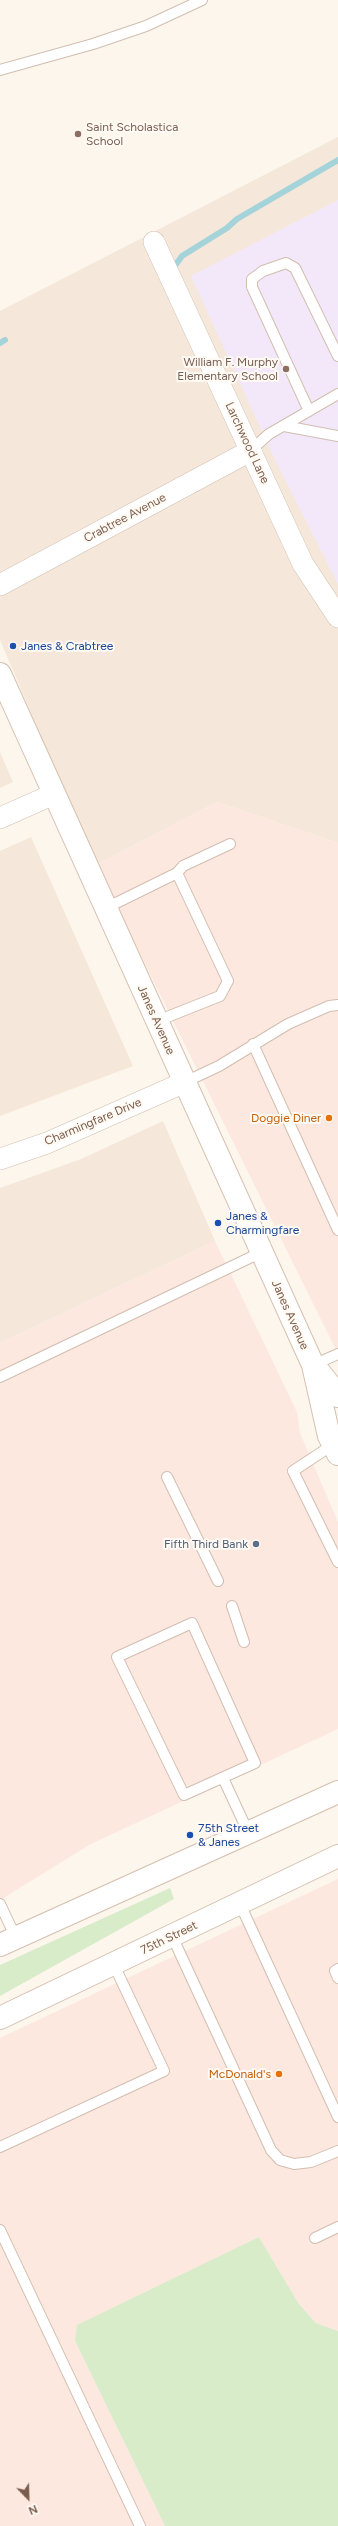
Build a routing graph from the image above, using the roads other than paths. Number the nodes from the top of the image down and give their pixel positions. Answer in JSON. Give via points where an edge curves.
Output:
{"nodes":[{"id":1,"x":202,"y":0,"type":"edge"},
{"id":2,"x":0,"y":70,"type":"edge"},
{"id":3,"x":154,"y":242,"type":"dead end"},
{"id":4,"x":338,"y":356,"type":"edge"},
{"id":5,"x":338,"y":394,"type":"edge"},
{"id":6,"x":309,"y":411,"type":"junction"},
{"id":7,"x":284,"y":426,"type":"junction"},
{"id":8,"x":338,"y":436,"type":"edge"},
{"id":9,"x":250,"y":451,"type":"junction"},
{"id":10,"x":0,"y":585,"type":"edge"},
{"id":11,"x":338,"y":617,"type":"edge"},
{"id":12,"x":0,"y":674,"type":"edge"},
{"id":13,"x":54,"y":794,"type":"junction"},
{"id":14,"x":0,"y":818,"type":"edge"},
{"id":15,"x":230,"y":844,"type":"dead end"},
{"id":16,"x":177,"y":873,"type":"junction"},
{"id":17,"x":106,"y":908,"type":"junction"},
{"id":18,"x":338,"y":1006,"type":"edge"},
{"id":19,"x":157,"y":1021,"type":"junction"},
{"id":20,"x":253,"y":1044,"type":"junction"},
{"id":21,"x":185,"y":1082,"type":"junction"},
{"id":22,"x":0,"y":1159,"type":"edge"},
{"id":23,"x":338,"y":1230,"type":"edge"},
{"id":24,"x":262,"y":1252,"type":"junction"},
{"id":25,"x":338,"y":1354,"type":"edge"},
{"id":26,"x":313,"y":1365,"type":"junction"},
{"id":27,"x":0,"y":1377,"type":"edge"},
{"id":28,"x":338,"y":1396,"type":"edge"},
{"id":29,"x":336,"y":1449,"type":"edge"},
{"id":30,"x":167,"y":1477,"type":"dead end"},
{"id":31,"x":338,"y":1562,"type":"edge"},
{"id":32,"x":218,"y":1581,"type":"dead end"},
{"id":33,"x":232,"y":1606,"type":"dead end"},
{"id":34,"x":244,"y":1642,"type":"dead end"},
{"id":35,"x":223,"y":1778,"type":"junction"},
{"id":36,"x":338,"y":1792,"type":"edge"},
{"id":37,"x":249,"y":1834,"type":"junction"},
{"id":38,"x":338,"y":1856,"type":"edge"},
{"id":39,"x":0,"y":1904,"type":"edge"},
{"id":40,"x":240,"y":1904,"type":"junction"},
{"id":41,"x":172,"y":1936,"type":"junction"},
{"id":42,"x":8,"y":1942,"type":"edge"},
{"id":43,"x":114,"y":1965,"type":"junction"},
{"id":44,"x":338,"y":1969,"type":"edge"},
{"id":45,"x":338,"y":1978,"type":"edge"},
{"id":46,"x":0,"y":2018,"type":"edge"},
{"id":47,"x":338,"y":2117,"type":"edge"},
{"id":48,"x":0,"y":2147,"type":"edge"},
{"id":49,"x":338,"y":2151,"type":"edge"},
{"id":50,"x":338,"y":2227,"type":"edge"},
{"id":51,"x":0,"y":2230,"type":"edge"},
{"id":52,"x":315,"y":2238,"type":"dead end"},
{"id":53,"x":140,"y":2526,"type":"edge"}],
"edges":[{"from":1,"to":2,"type":"lane","via":[[146,26]]},
{"from":3,"to":9,"type":"street","name":"Larchwood Lane"},
{"from":4,"to":6,"type":"lane","via":[[295,268],[286,263],[263,271],[252,279],[252,287]]},
{"from":5,"to":6,"type":"lane"},
{"from":6,"to":7,"type":"lane"},
{"from":7,"to":8,"type":"lane"},
{"from":7,"to":9,"type":"lane"},
{"from":9,"to":10,"type":"street","name":"Crabtree Avenue"},
{"from":9,"to":11,"type":"street","name":"Larchwood Lane","via":[[303,564]]},
{"from":12,"to":13,"type":"street","name":"Janes Avenue"},
{"from":13,"to":14,"type":"street"},
{"from":13,"to":17,"type":"street","name":"Janes Avenue"},
{"from":15,"to":16,"type":"lane","via":[[183,866]]},
{"from":16,"to":17,"type":"lane"},
{"from":16,"to":19,"type":"lane","via":[[228,981],[220,996]]},
{"from":17,"to":19,"type":"street","name":"Janes Avenue"},
{"from":18,"to":20,"type":"lane","via":[[322,1009]]},
{"from":19,"to":21,"type":"street","name":"Janes Avenue"},
{"from":20,"to":21,"type":"lane","via":[[219,1066]]},
{"from":20,"to":23,"type":"lane"},
{"from":21,"to":22,"type":"street","name":"Charmingfare Drive","via":[[47,1143]]},
{"from":21,"to":24,"type":"street","name":"Janes Avenue"},
{"from":24,"to":26,"type":"street","name":"Janes Avenue"},
{"from":24,"to":27,"type":"lane"},
{"from":25,"to":26,"type":"lane"},
{"from":26,"to":28,"type":"street","name":"Janes Avenue"},
{"from":26,"to":29,"type":"street","name":"Janes Avenue","via":[[330,1436]]},
{"from":29,"to":31,"type":"lane","via":[[293,1471]]},
{"from":30,"to":32,"type":"lane"},
{"from":33,"to":34,"type":"lane"},
{"from":35,"to":35,"type":"lane","via":[[255,1763],[192,1624],[117,1657],[184,1795]]},
{"from":35,"to":37,"type":"lane"},
{"from":36,"to":37,"type":"street"},
{"from":37,"to":42,"type":"street"},
{"from":38,"to":40,"type":"street","name":"75th Street"},
{"from":39,"to":42,"type":"lane"},
{"from":40,"to":41,"type":"street","name":"75th Street"},
{"from":40,"to":47,"type":"lane"},
{"from":41,"to":43,"type":"street","name":"75th Street"},
{"from":41,"to":49,"type":"lane","via":[[271,2150],[280,2160],[294,2164],[311,2162]]},
{"from":43,"to":46,"type":"street","name":"75th Street"},
{"from":43,"to":48,"type":"lane","via":[[164,2071]]},
{"from":44,"to":45,"type":"lane","via":[[334,1971]]},
{"from":50,"to":52,"type":"lane"},
{"from":51,"to":53,"type":"lane"}]}
